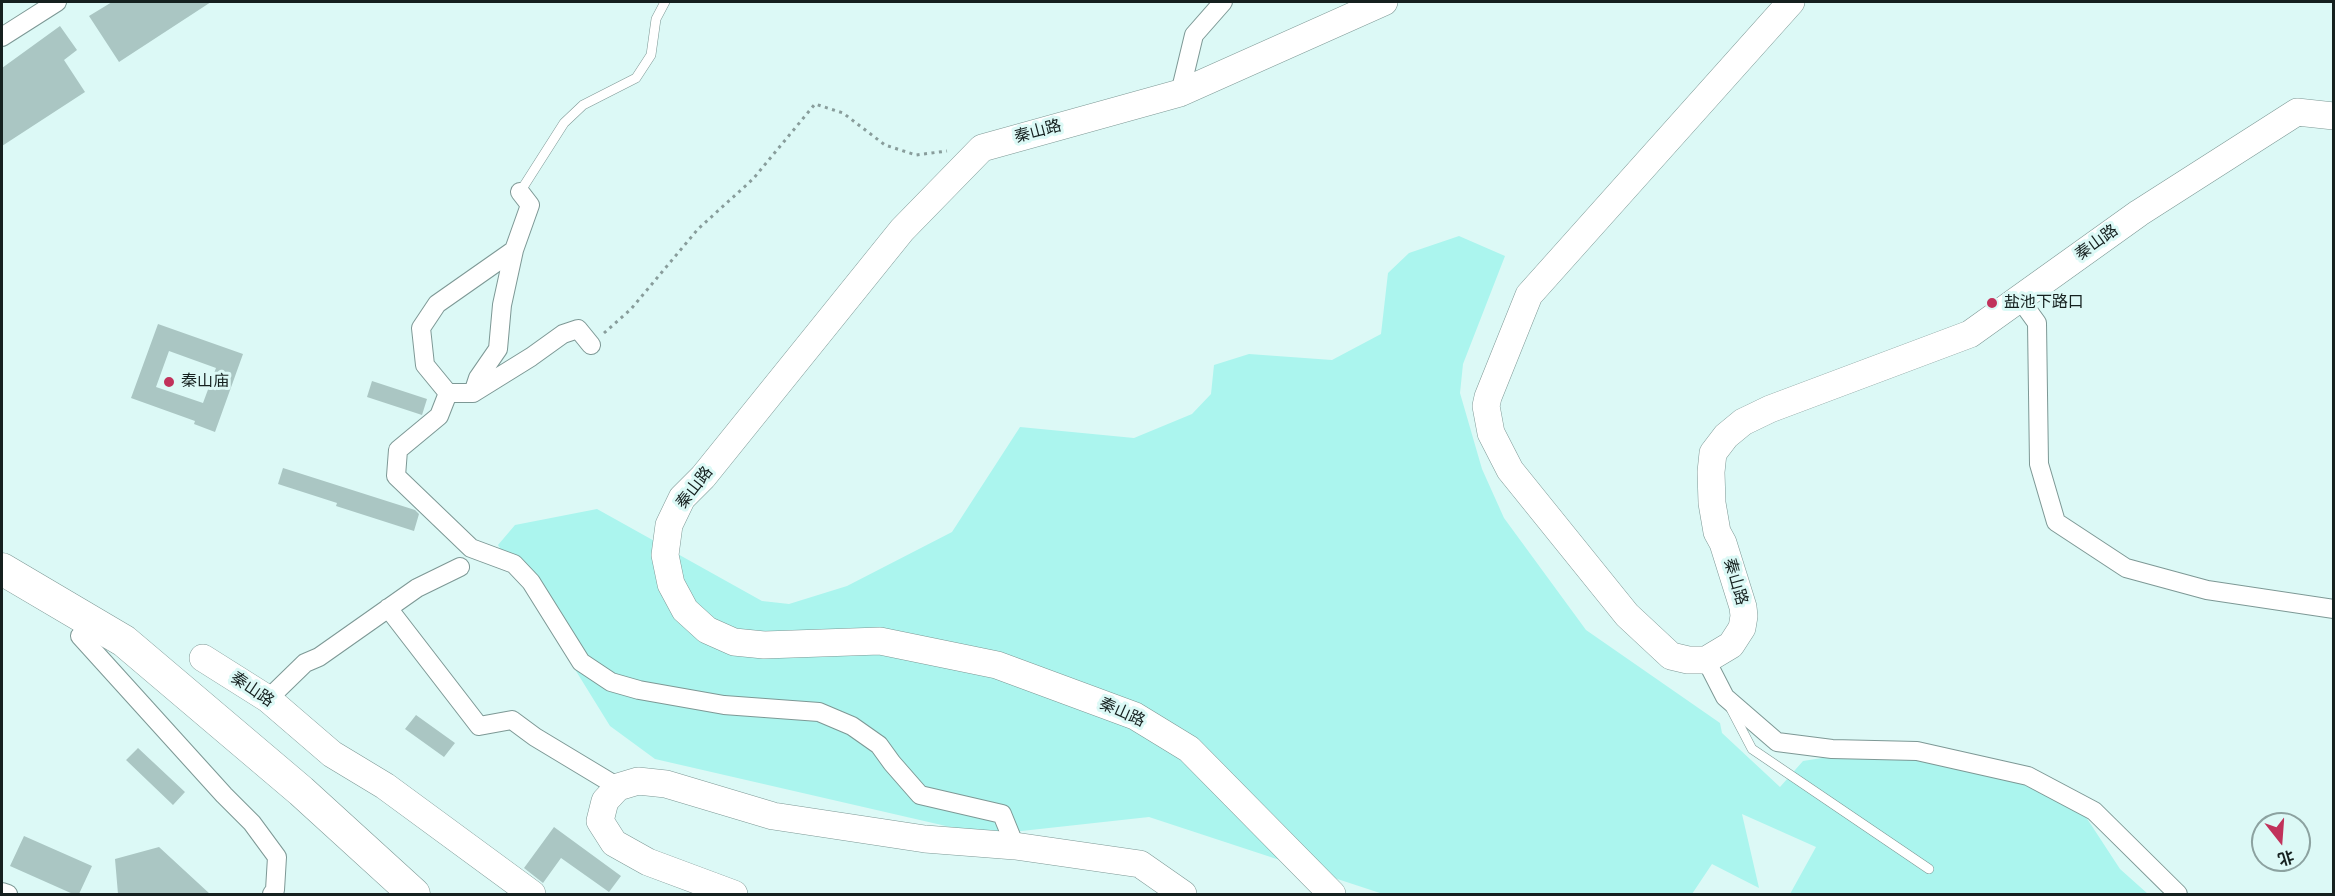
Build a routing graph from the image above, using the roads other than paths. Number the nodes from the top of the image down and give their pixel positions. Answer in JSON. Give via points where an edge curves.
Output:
{"nodes":[{"id":1,"x":57,"y":2,"type":"edge"},
{"id":2,"x":665,"y":2,"type":"edge"},
{"id":3,"x":1223,"y":2,"type":"edge"},
{"id":4,"x":1384,"y":2,"type":"edge"},
{"id":5,"x":1791,"y":2,"type":"edge"},
{"id":6,"x":2,"y":37,"type":"edge"},
{"id":7,"x":1180,"y":93,"type":"junction"},
{"id":8,"x":2334,"y":116,"type":"edge"},
{"id":9,"x":520,"y":192,"type":"joint"},
{"id":10,"x":514,"y":250,"type":"junction"},
{"id":11,"x":2019,"y":298,"type":"junction"},
{"id":12,"x":591,"y":345,"type":"road end"},
{"id":13,"x":448,"y":393,"type":"junction"},
{"id":14,"x":473,"y":393,"type":"junction"},
{"id":15,"x":460,"y":567,"type":"dead end"},
{"id":16,"x":2,"y":568,"type":"edge"},
{"id":17,"x":2,"y":592,"type":"edge"},
{"id":18,"x":388,"y":608,"type":"junction"},
{"id":19,"x":2334,"y":609,"type":"edge"},
{"id":20,"x":80,"y":636,"type":"junction"},
{"id":21,"x":203,"y":658,"type":"dead end"},
{"id":22,"x":1706,"y":660,"type":"junction"},
{"id":23,"x":1725,"y":697,"type":"junction"},
{"id":24,"x":268,"y":699,"type":"junction"},
{"id":25,"x":618,"y":787,"type":"junction"},
{"id":26,"x":1015,"y":846,"type":"junction"},
{"id":27,"x":1929,"y":869,"type":"dead end"},
{"id":28,"x":2,"y":892,"type":"edge"},
{"id":29,"x":8,"y":894,"type":"edge"},
{"id":30,"x":272,"y":894,"type":"edge"},
{"id":31,"x":391,"y":894,"type":"edge"},
{"id":32,"x":414,"y":894,"type":"edge"},
{"id":33,"x":532,"y":894,"type":"edge"},
{"id":34,"x":734,"y":894,"type":"edge"},
{"id":35,"x":1183,"y":894,"type":"edge"},
{"id":36,"x":1332,"y":894,"type":"edge"},
{"id":37,"x":2178,"y":894,"type":"edge"}],
"edges":[{"from":1,"to":6,"type":"street"},
{"from":2,"to":9,"type":"lane","via":[[656,19],[651,55],[636,78],[583,105],[564,123]]},
{"from":3,"to":7,"type":"street","via":[[1194,35]]},
{"from":4,"to":7,"type":"main road","name":"秦山路"},
{"from":5,"to":22,"type":"main road","via":[[1529,295],[1486,406],[1491,433],[1510,470],[1627,615],[1671,656]]},
{"from":7,"to":36,"type":"main road","name":"秦山路","via":[[982,148],[902,231],[682,498],[669,525],[665,555],[671,584],[685,610],[707,630],[734,642],[764,645],[880,641],[997,665],[1135,716],[1190,749]]},
{"from":8,"to":11,"type":"main road","name":"秦山路","via":[[2297,112],[2139,213]]},
{"from":9,"to":10,"type":"street","via":[[530,205]]},
{"from":10,"to":13,"type":"street","via":[[437,304],[421,328],[425,365]]},
{"from":10,"to":14,"type":"street","via":[[502,305],[498,349],[478,378]]},
{"from":11,"to":19,"type":"street","via":[[2037,323],[2039,464],[2056,522],[2126,568],[2207,591]]},
{"from":11,"to":22,"type":"main road","name":"秦山路","via":[[1970,334],[1770,409],[1743,422],[1726,436],[1713,453],[1712,503],[1717,532],[1744,616],[1742,628],[1731,645]]},
{"from":12,"to":14,"type":"street","via":[[578,329],[563,334]]},
{"from":13,"to":14,"type":"street"},
{"from":13,"to":26,"type":"street","via":[[439,416],[398,450],[396,476],[471,548],[514,564],[531,582],[581,662],[611,682],[639,690],[724,705],[819,712],[852,726],[879,745],[920,795],[1002,813]]},
{"from":15,"to":18,"type":"street","via":[[417,588]]},
{"from":16,"to":32,"type":"highway","via":[[124,641],[301,790]]},
{"from":17,"to":20,"type":"highway"},
{"from":18,"to":24,"type":"street","via":[[305,663]]},
{"from":18,"to":25,"type":"street","via":[[479,726],[512,720]]},
{"from":20,"to":30,"type":"street","via":[[252,823],[277,857]]},
{"from":20,"to":31,"type":"highway","via":[[110,653],[190,716]]},
{"from":21,"to":24,"type":"main road","name":"秦山路"},
{"from":22,"to":23,"type":"street"},
{"from":23,"to":27,"type":"lane","via":[[1752,749]]},
{"from":23,"to":37,"type":"street","via":[[1777,742],[1832,749],[1917,751],[2028,776],[2094,811]]},
{"from":24,"to":33,"type":"main road","name":"秦山路","via":[[332,754],[386,786]]},
{"from":25,"to":26,"type":"main road","via":[[638,781],[666,784],[773,816],[925,839]]},
{"from":25,"to":34,"type":"main road","via":[[605,801],[600,821],[614,843],[648,862]]},
{"from":26,"to":35,"type":"main road","via":[[1140,864]]},
{"from":28,"to":29,"type":"street"}]}
